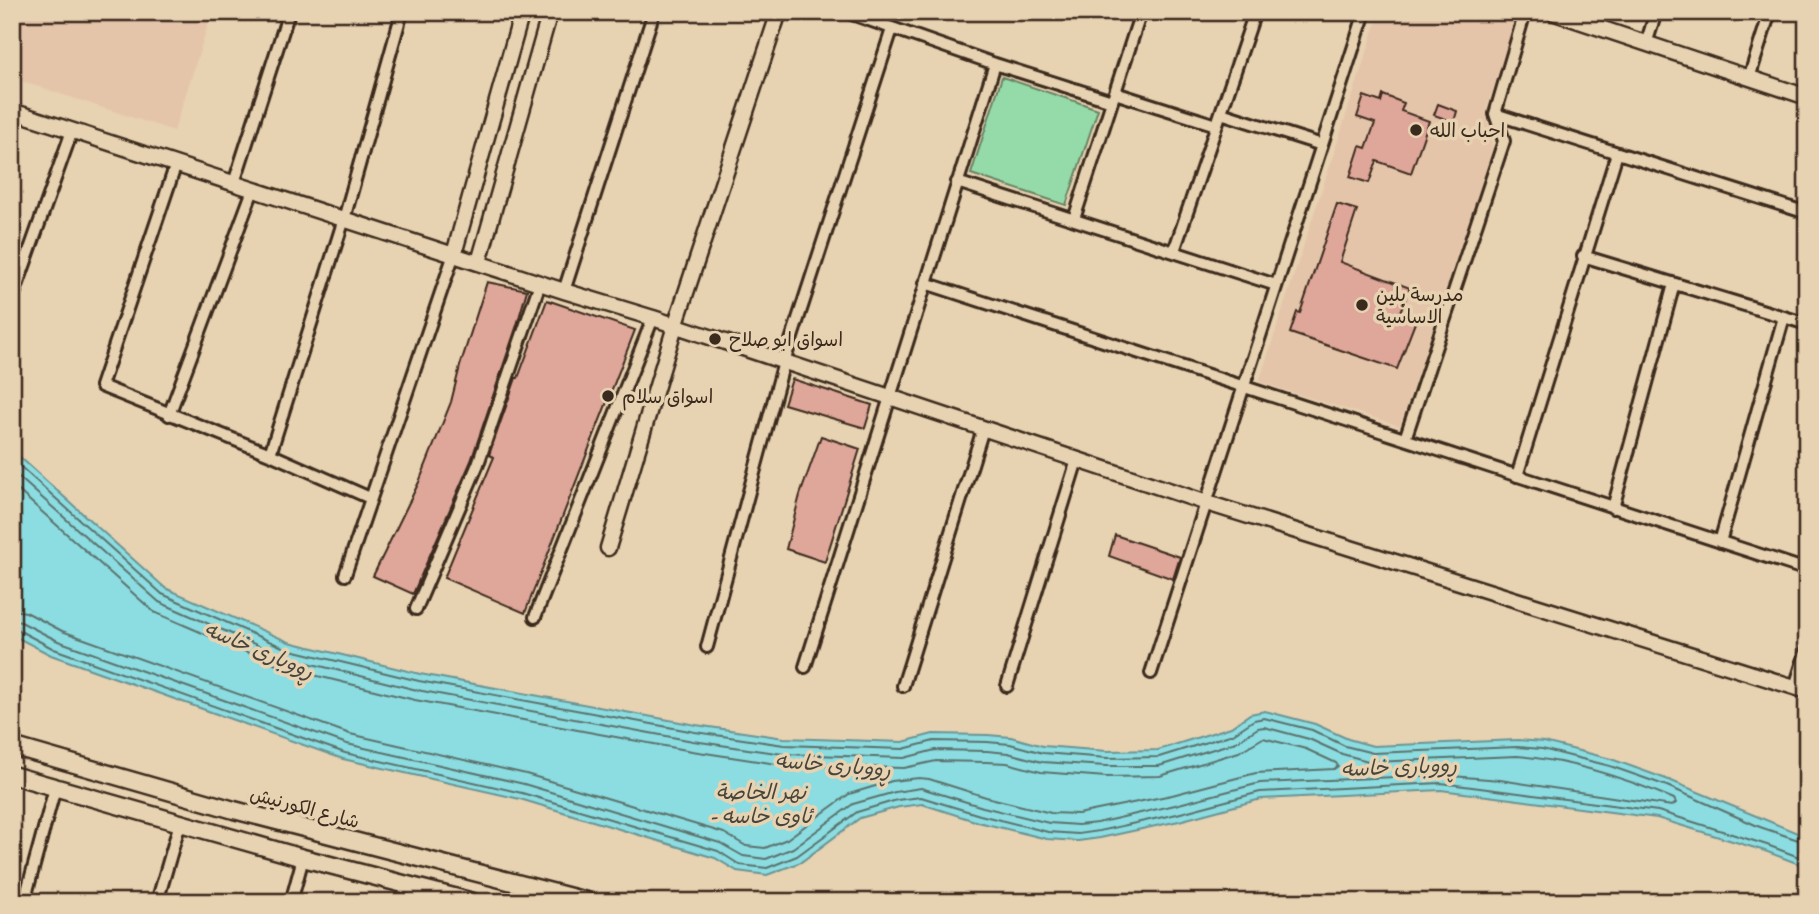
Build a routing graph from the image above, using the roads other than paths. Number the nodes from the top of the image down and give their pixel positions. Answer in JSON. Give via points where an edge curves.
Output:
{"nodes":[{"id":1,"x":289,"y":12,"type":"edge"},
{"id":2,"x":401,"y":12,"type":"edge"},
{"id":3,"x":522,"y":12,"type":"edge"},
{"id":4,"x":550,"y":12,"type":"edge"},
{"id":5,"x":654,"y":12,"type":"edge"},
{"id":6,"x":779,"y":12,"type":"edge"},
{"id":7,"x":846,"y":12,"type":"edge"},
{"id":8,"x":1140,"y":12,"type":"edge"},
{"id":9,"x":1255,"y":12,"type":"edge"},
{"id":10,"x":1365,"y":12,"type":"edge"},
{"id":11,"x":1525,"y":12,"type":"edge"},
{"id":12,"x":1552,"y":12,"type":"edge"},
{"id":13,"x":1656,"y":12,"type":"edge"},
{"id":14,"x":1770,"y":12,"type":"edge"},
{"id":15,"x":892,"y":29,"type":"junction"},
{"id":16,"x":1646,"y":44,"type":"junction"},
{"id":17,"x":996,"y":64,"type":"junction"},
{"id":18,"x":1749,"y":78,"type":"junction"},
{"id":19,"x":1113,"y":97,"type":"junction"},
{"id":20,"x":1807,"y":97,"type":"edge"},
{"id":21,"x":12,"y":111,"type":"edge"},
{"id":22,"x":1221,"y":113,"type":"junction"},
{"id":23,"x":1495,"y":114,"type":"junction"},
{"id":24,"x":1216,"y":125,"type":"junction"},
{"id":25,"x":72,"y":131,"type":"junction"},
{"id":26,"x":1322,"y":145,"type":"junction"},
{"id":27,"x":1617,"y":153,"type":"junction"},
{"id":28,"x":176,"y":164,"type":"junction"},
{"id":29,"x":957,"y":182,"type":"junction"},
{"id":30,"x":234,"y":183,"type":"junction"},
{"id":31,"x":253,"y":190,"type":"junction"},
{"id":32,"x":1807,"y":213,"type":"edge"},
{"id":33,"x":344,"y":219,"type":"junction"},
{"id":34,"x":1074,"y":219,"type":"junction"},
{"id":35,"x":1174,"y":251,"type":"junction"},
{"id":36,"x":454,"y":254,"type":"junction"},
{"id":37,"x":1583,"y":256,"type":"junction"},
{"id":38,"x":480,"y":262,"type":"junction"},
{"id":39,"x":540,"y":283,"type":"junction"},
{"id":40,"x":925,"y":283,"type":"junction"},
{"id":41,"x":1674,"y":284,"type":"junction"},
{"id":42,"x":1276,"y":285,"type":"junction"},
{"id":43,"x":564,"y":291,"type":"junction"},
{"id":44,"x":12,"y":300,"type":"edge"},
{"id":45,"x":1784,"y":317,"type":"junction"},
{"id":46,"x":653,"y":318,"type":"junction"},
{"id":47,"x":1807,"y":324,"type":"edge"},
{"id":48,"x":675,"y":326,"type":"junction"},
{"id":49,"x":784,"y":362,"type":"junction"},
{"id":50,"x":1243,"y":387,"type":"junction"},
{"id":51,"x":890,"y":397,"type":"junction"},
{"id":52,"x":169,"y":415,"type":"junction"},
{"id":53,"x":983,"y":429,"type":"junction"},
{"id":54,"x":1405,"y":439,"type":"junction"},
{"id":55,"x":270,"y":454,"type":"junction"},
{"id":56,"x":1077,"y":460,"type":"junction"},
{"id":57,"x":1517,"y":476,"type":"junction"},
{"id":58,"x":370,"y":498,"type":"junction"},
{"id":59,"x":1207,"y":503,"type":"junction"},
{"id":60,"x":1614,"y":508,"type":"junction"},
{"id":61,"x":1720,"y":542,"type":"junction"},
{"id":62,"x":608,"y":548,"type":"dead end"},
{"id":63,"x":1807,"y":570,"type":"edge"},
{"id":64,"x":345,"y":575,"type":"dead end"},
{"id":65,"x":416,"y":609,"type":"dead end"},
{"id":66,"x":535,"y":617,"type":"dead end"},
{"id":67,"x":707,"y":647,"type":"dead end"},
{"id":68,"x":1807,"y":649,"type":"edge"},
{"id":69,"x":805,"y":667,"type":"dead end"},
{"id":70,"x":1151,"y":673,"type":"dead end"},
{"id":71,"x":1007,"y":685,"type":"dead end"},
{"id":72,"x":903,"y":686,"type":"dead end"},
{"id":73,"x":1801,"y":689,"type":"edge"},
{"id":74,"x":12,"y":746,"type":"edge"},
{"id":75,"x":12,"y":775,"type":"edge"},
{"id":76,"x":55,"y":788,"type":"junction"},
{"id":77,"x":180,"y":823,"type":"junction"},
{"id":78,"x":303,"y":858,"type":"junction"},
{"id":79,"x":421,"y":895,"type":"edge"},
{"id":80,"x":24,"y":902,"type":"edge"},
{"id":81,"x":157,"y":902,"type":"edge"},
{"id":82,"x":291,"y":902,"type":"edge"},
{"id":83,"x":472,"y":902,"type":"edge"},
{"id":84,"x":590,"y":902,"type":"edge"}],
"edges":[{"from":1,"to":30,"type":"street"},
{"from":2,"to":33,"type":"street"},
{"from":3,"to":36,"type":"street"},
{"from":4,"to":38,"type":"street"},
{"from":5,"to":43,"type":"street"},
{"from":6,"to":48,"type":"street"},
{"from":7,"to":15,"type":"street"},
{"from":8,"to":19,"type":"street"},
{"from":9,"to":22,"type":"street"},
{"from":10,"to":26,"type":"street"},
{"from":11,"to":23,"type":"street"},
{"from":12,"to":16,"type":"street"},
{"from":13,"to":16,"type":"street"},
{"from":14,"to":18,"type":"street"},
{"from":15,"to":17,"type":"street"},
{"from":15,"to":49,"type":"street"},
{"from":16,"to":18,"type":"street"},
{"from":17,"to":19,"type":"street"},
{"from":17,"to":29,"type":"street"},
{"from":18,"to":20,"type":"street"},
{"from":19,"to":24,"type":"street"},
{"from":19,"to":34,"type":"street"},
{"from":21,"to":25,"type":"street"},
{"from":22,"to":24,"type":"street"},
{"from":22,"to":26,"type":"street"},
{"from":23,"to":27,"type":"street"},
{"from":23,"to":54,"type":"street","via":[[1504,141]]},
{"from":24,"to":35,"type":"street"},
{"from":25,"to":28,"type":"street"},
{"from":25,"to":44,"type":"street"},
{"from":26,"to":42,"type":"street"},
{"from":27,"to":32,"type":"street"},
{"from":27,"to":37,"type":"street"},
{"from":28,"to":30,"type":"street"},
{"from":28,"to":52,"type":"street","via":[[101,386]]},
{"from":29,"to":34,"type":"street"},
{"from":29,"to":40,"type":"street"},
{"from":30,"to":31,"type":"street"},
{"from":31,"to":33,"type":"street"},
{"from":31,"to":52,"type":"street"},
{"from":33,"to":36,"type":"street"},
{"from":33,"to":55,"type":"street"},
{"from":34,"to":35,"type":"street"},
{"from":35,"to":42,"type":"street"},
{"from":36,"to":38,"type":"street"},
{"from":36,"to":58,"type":"street"},
{"from":37,"to":41,"type":"street"},
{"from":37,"to":57,"type":"street"},
{"from":38,"to":39,"type":"street"},
{"from":39,"to":43,"type":"street"},
{"from":39,"to":65,"type":"street","via":[[478,464]]},
{"from":40,"to":50,"type":"street"},
{"from":40,"to":51,"type":"street"},
{"from":41,"to":45,"type":"street"},
{"from":41,"to":60,"type":"street"},
{"from":42,"to":50,"type":"street"},
{"from":43,"to":46,"type":"street"},
{"from":45,"to":47,"type":"street"},
{"from":45,"to":61,"type":"street"},
{"from":46,"to":48,"type":"street"},
{"from":46,"to":66,"type":"street"},
{"from":48,"to":49,"type":"street"},
{"from":48,"to":62,"type":"street"},
{"from":49,"to":51,"type":"street"},
{"from":49,"to":67,"type":"street"},
{"from":50,"to":54,"type":"street"},
{"from":50,"to":59,"type":"street"},
{"from":51,"to":53,"type":"street"},
{"from":51,"to":69,"type":"street"},
{"from":52,"to":55,"type":"street"},
{"from":53,"to":56,"type":"street"},
{"from":53,"to":72,"type":"street"},
{"from":54,"to":57,"type":"street"},
{"from":55,"to":58,"type":"street"},
{"from":56,"to":59,"type":"street"},
{"from":56,"to":71,"type":"street"},
{"from":57,"to":60,"type":"street"},
{"from":58,"to":64,"type":"street"},
{"from":59,"to":70,"type":"street"},
{"from":59,"to":73,"type":"street"},
{"from":60,"to":61,"type":"street"},
{"from":61,"to":63,"type":"street"},
{"from":68,"to":73,"type":"street"},
{"from":74,"to":84,"type":"main road","name":"شارع الكورنيش","via":[[234,810]]},
{"from":75,"to":76,"type":"main road"},
{"from":76,"to":77,"type":"main road"},
{"from":76,"to":80,"type":"street"},
{"from":77,"to":78,"type":"main road"},
{"from":77,"to":81,"type":"street"},
{"from":78,"to":79,"type":"main road"},
{"from":78,"to":82,"type":"street"},
{"from":79,"to":83,"type":"main road"}]}
